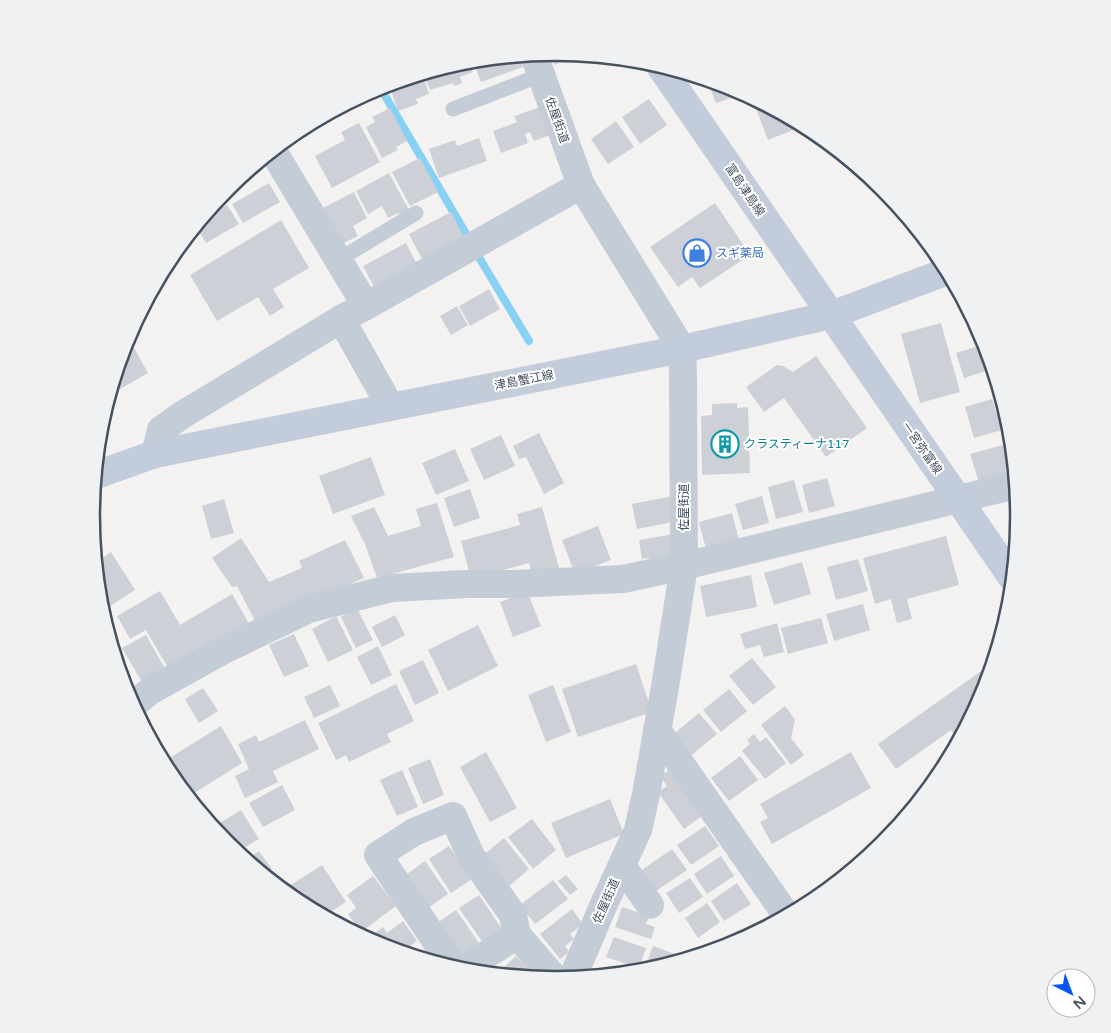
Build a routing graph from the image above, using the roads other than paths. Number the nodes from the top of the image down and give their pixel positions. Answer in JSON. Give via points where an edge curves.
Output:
{"nodes":[{"id":1,"x":537,"y":65,"type":"edge"},
{"id":2,"x":666,"y":75,"type":"edge"},
{"id":3,"x":453,"y":109,"type":"dead end"},
{"id":4,"x":276,"y":156,"type":"edge"},
{"id":5,"x":581,"y":185,"type":"junction"},
{"id":6,"x":416,"y":214,"type":"dead end"},
{"id":7,"x":338,"y":260,"type":"junction"},
{"id":8,"x":940,"y":274,"type":"edge"},
{"id":9,"x":366,"y":306,"type":"junction"},
{"id":10,"x":831,"y":315,"type":"junction"},
{"id":11,"x":341,"y":319,"type":"junction"},
{"id":12,"x":682,"y":349,"type":"junction"},
{"id":13,"x":390,"y":406,"type":"junction"},
{"id":14,"x":154,"y":454,"type":"junction"},
{"id":15,"x":102,"y":473,"type":"edge"},
{"id":16,"x":1010,"y":486,"type":"edge"},
{"id":17,"x":958,"y":499,"type":"junction"},
{"id":18,"x":684,"y":566,"type":"junction"},
{"id":19,"x":1008,"y":571,"type":"edge"},
{"id":20,"x":139,"y":700,"type":"edge"},
{"id":21,"x":657,"y":730,"type":"junction"},
{"id":22,"x":622,"y":866,"type":"junction"},
{"id":23,"x":650,"y":905,"type":"dead end"},
{"id":24,"x":783,"y":911,"type":"edge"},
{"id":25,"x":517,"y":935,"type":"junction"},
{"id":26,"x":447,"y":958,"type":"edge"},
{"id":27,"x":471,"y":964,"type":"edge"},
{"id":28,"x":575,"y":971,"type":"edge"},
{"id":29,"x":549,"y":972,"type":"edge"}],
"edges":[{"from":1,"to":3,"type":"lane"},
{"from":1,"to":5,"type":"street","name":"佐屋街道"},
{"from":2,"to":10,"type":"main road","name":"富島津島線"},
{"from":4,"to":7,"type":"street"},
{"from":5,"to":9,"type":"street"},
{"from":5,"to":12,"type":"street","name":"佐屋街道"},
{"from":6,"to":7,"type":"lane"},
{"from":7,"to":9,"type":"street"},
{"from":8,"to":10,"type":"main road","name":"津島蟹江線"},
{"from":9,"to":11,"type":"street"},
{"from":10,"to":12,"type":"main road","name":"津島蟹江線"},
{"from":10,"to":17,"type":"main road","name":"一宮弥富線"},
{"from":11,"to":13,"type":"street"},
{"from":11,"to":14,"type":"street","via":[[161,430]]},
{"from":12,"to":13,"type":"main road","name":"津島蟹江線"},
{"from":12,"to":18,"type":"street","name":"佐屋街道"},
{"from":13,"to":14,"type":"main road","name":"津島蟹江線"},
{"from":14,"to":15,"type":"main road","name":"津島蟹江線"},
{"from":16,"to":17,"type":"street"},
{"from":17,"to":18,"type":"street"},
{"from":17,"to":19,"type":"main road","name":"一宮弥富線"},
{"from":18,"to":20,"type":"street","via":[[623,579],[392,588],[309,609],[222,651]]},
{"from":18,"to":21,"type":"street","name":"佐屋街道"},
{"from":21,"to":22,"type":"street","name":"佐屋街道","via":[[638,830]]},
{"from":21,"to":24,"type":"street"},
{"from":22,"to":23,"type":"street"},
{"from":22,"to":28,"type":"street","name":"佐屋街道"},
{"from":25,"to":26,"type":"street","via":[[513,914],[471,856],[453,816],[414,832],[378,856]]},
{"from":25,"to":27,"type":"street"},
{"from":25,"to":29,"type":"street"}]}
